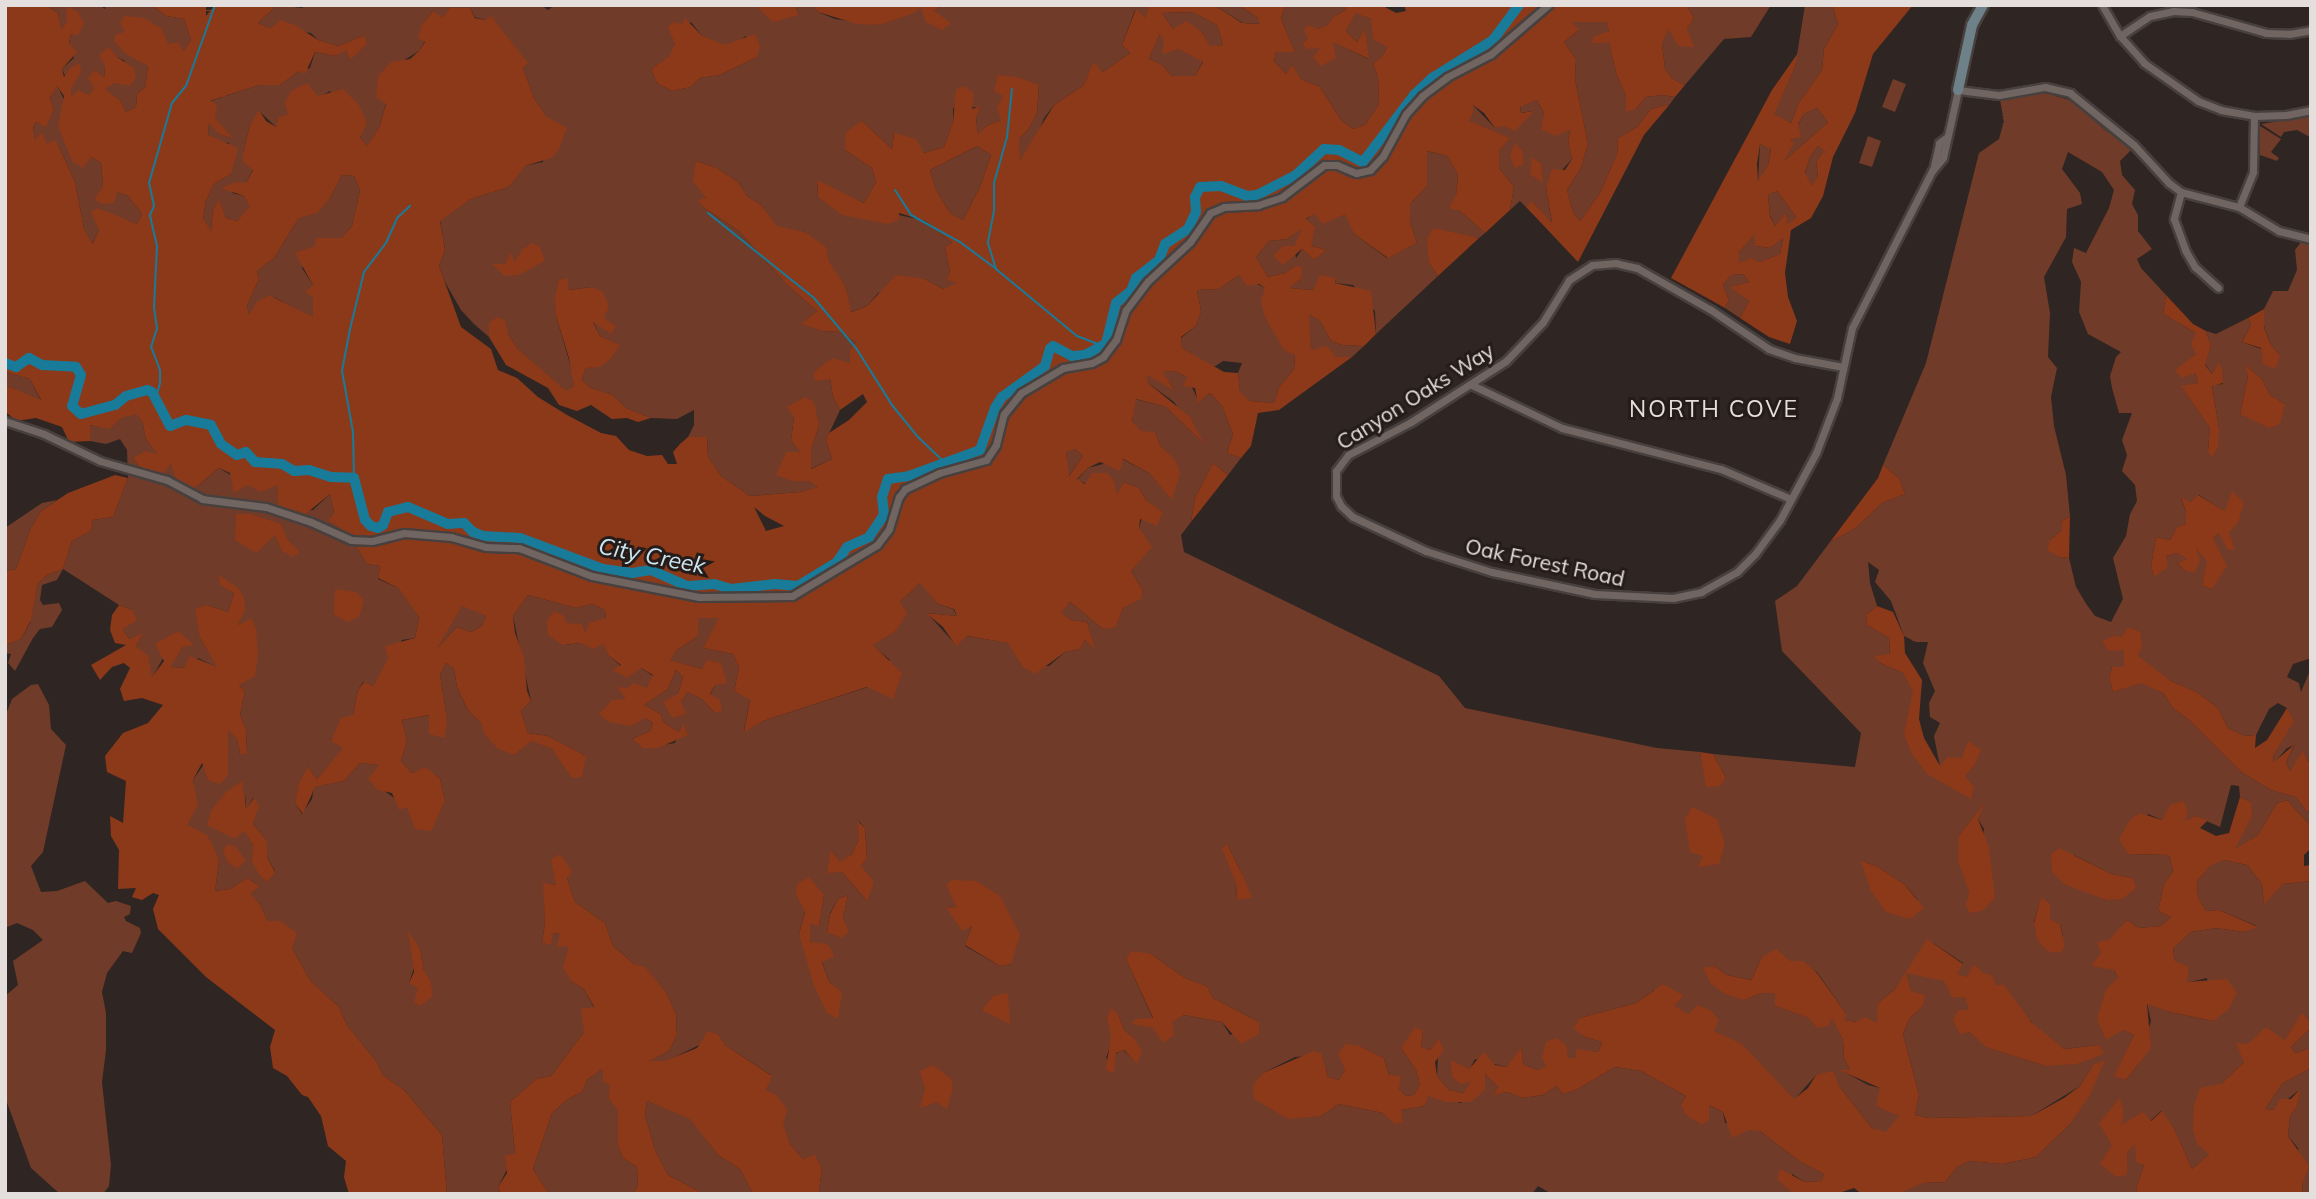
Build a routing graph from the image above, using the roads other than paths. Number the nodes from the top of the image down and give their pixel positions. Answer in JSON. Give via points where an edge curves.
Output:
{"nodes":[{"id":1,"x":1548,"y":5,"type":"edge"},
{"id":2,"x":1983,"y":5,"type":"edge"},
{"id":3,"x":2102,"y":5,"type":"edge"},
{"id":4,"x":2311,"y":30,"type":"edge"},
{"id":5,"x":2120,"y":36,"type":"junction"},
{"id":6,"x":1958,"y":90,"type":"junction"},
{"id":7,"x":2311,"y":110,"type":"edge"},
{"id":8,"x":2254,"y":116,"type":"junction"},
{"id":9,"x":2181,"y":192,"type":"junction"},
{"id":10,"x":2239,"y":207,"type":"junction"},
{"id":11,"x":2311,"y":239,"type":"edge"},
{"id":12,"x":2218,"y":288,"type":"dead end"},
{"id":13,"x":1843,"y":367,"type":"junction"},
{"id":14,"x":1472,"y":385,"type":"junction"},
{"id":15,"x":5,"y":421,"type":"edge"},
{"id":16,"x":1334,"y":489,"type":"joint"},
{"id":17,"x":1791,"y":499,"type":"junction"}],
"edges":[{"from":1,"to":15,"type":"street","via":[[1491,54],[1447,77],[1413,104],[1370,170],[1356,173],[1324,164],[1282,197],[1210,213],[1190,242],[1147,281],[1126,310],[1116,340],[1104,356],[1063,368],[1021,393],[1004,414],[996,445],[986,460],[939,473],[905,489],[877,545],[792,596],[699,597],[592,576],[519,548],[486,547],[451,537],[404,533],[372,541],[351,540],[266,507],[202,499],[167,480],[100,461]]},
{"from":2,"to":6,"type":"street","via":[[1972,25]]},
{"from":3,"to":5,"type":"street"},
{"from":4,"to":5,"type":"street","via":[[2266,33],[2173,10],[2150,16]]},
{"from":5,"to":8,"type":"street","via":[[2153,71],[2186,94],[2221,110]]},
{"from":6,"to":9,"type":"street","via":[[1999,95],[2045,87],[2070,93],[2134,145]]},
{"from":6,"to":13,"type":"street","name":"Oak Forest Road","via":[[1948,146],[1857,317]]},
{"from":7,"to":8,"type":"street"},
{"from":8,"to":10,"type":"street","via":[[2253,172]]},
{"from":9,"to":10,"type":"street"},
{"from":9,"to":12,"type":"street","via":[[2175,210],[2177,229],[2191,262]]},
{"from":10,"to":11,"type":"street","via":[[2279,231]]},
{"from":13,"to":14,"type":"street","name":"Canyon Oaks Way","via":[[1769,349],[1637,268],[1604,262],[1569,280],[1525,344]]},
{"from":13,"to":17,"type":"street","name":"Oak Forest Road","via":[[1826,430]]},
{"from":14,"to":16,"type":"street","name":"Canyon Oaks Way","via":[[1348,455],[1336,471]]},
{"from":14,"to":17,"type":"street","via":[[1579,434],[1721,469]]},
{"from":16,"to":17,"type":"street","name":"Oak Forest Road","via":[[1340,506],[1353,517],[1454,561],[1595,594],[1656,598],[1701,592],[1737,572],[1772,532]]}]}
